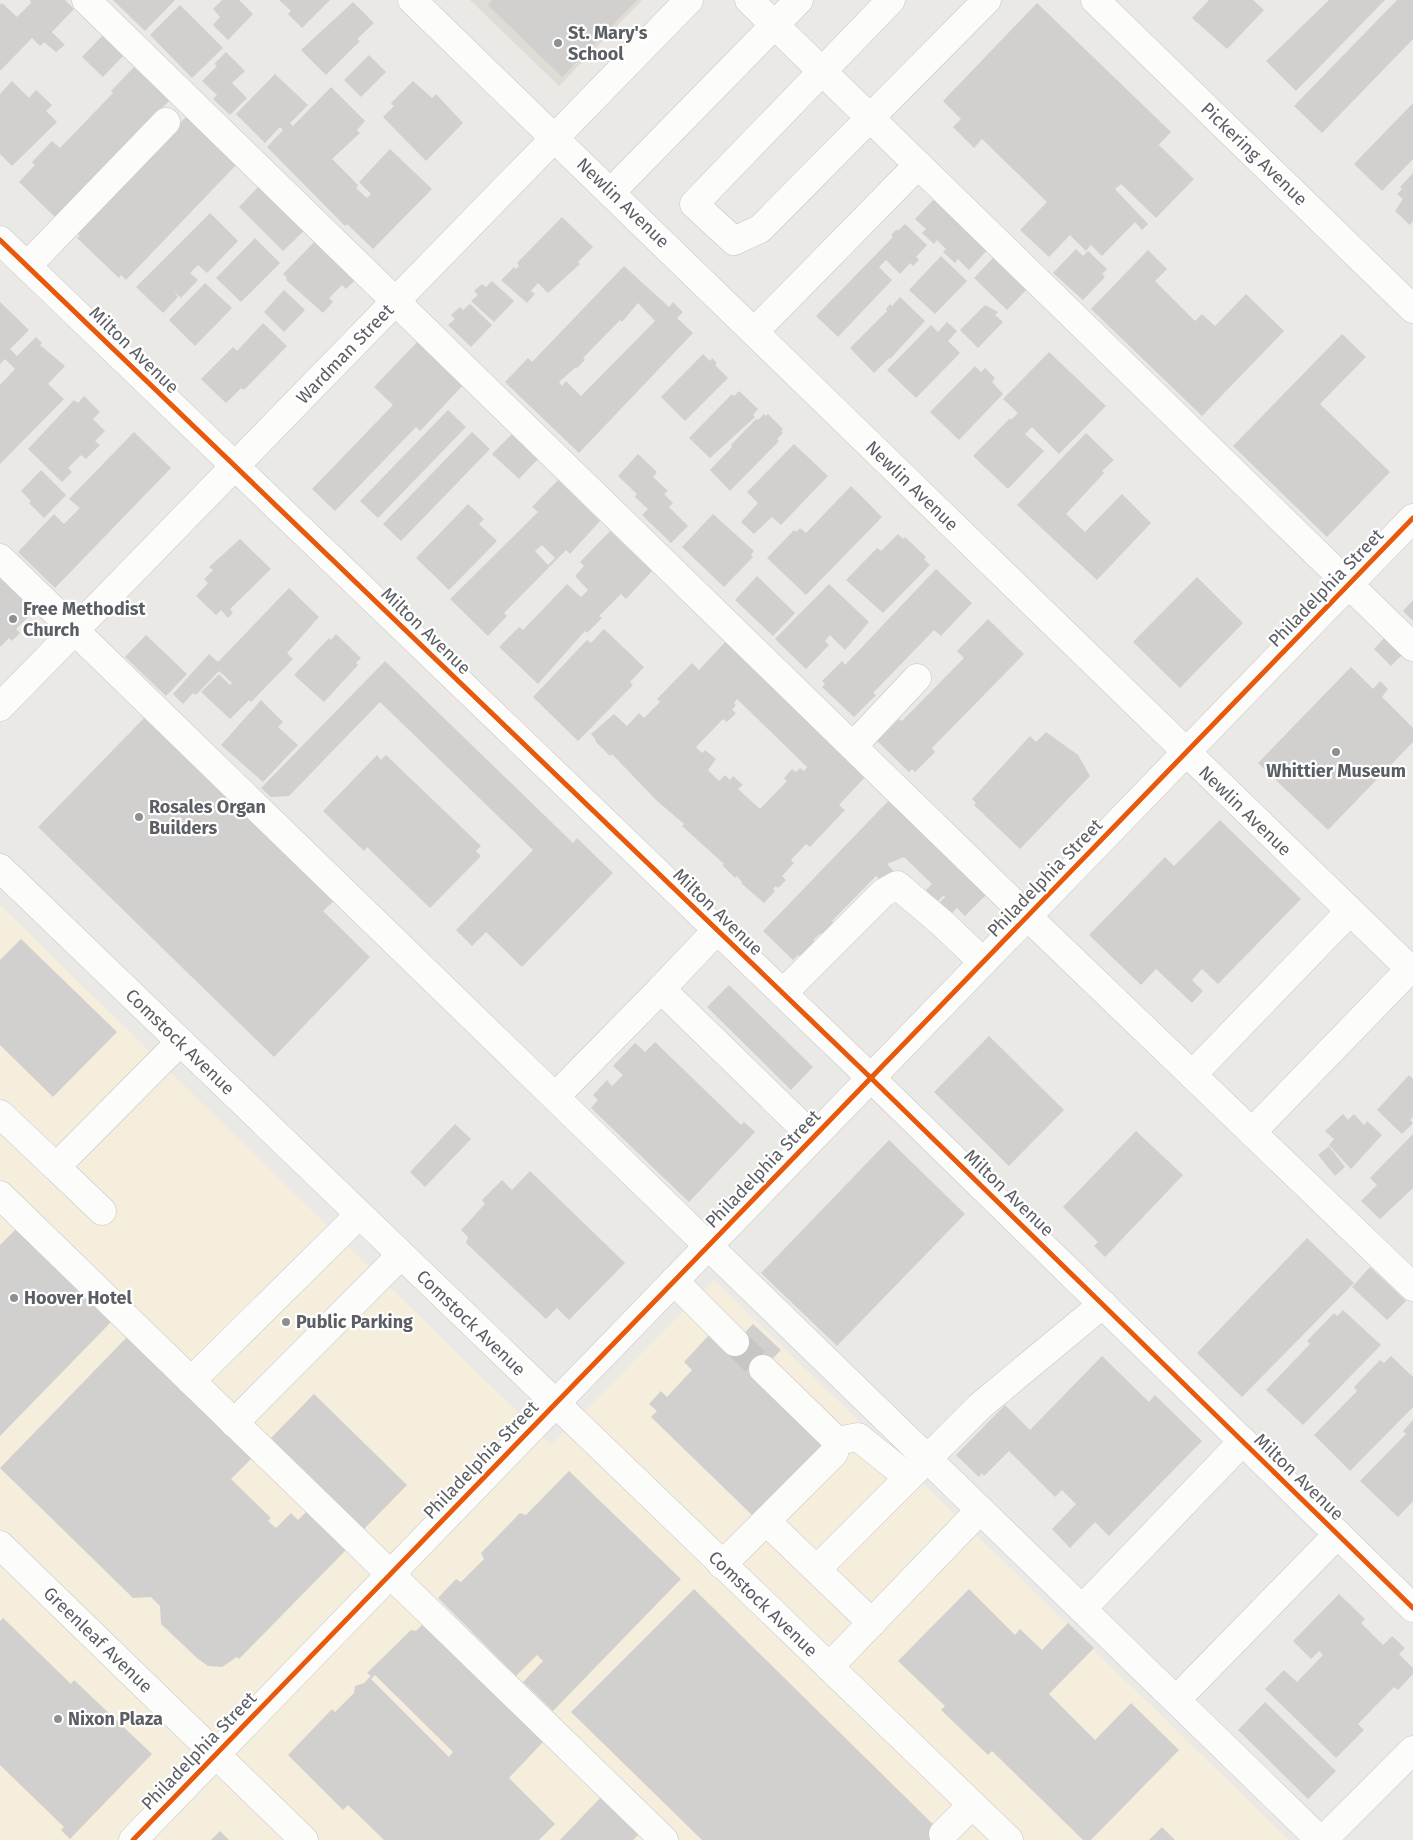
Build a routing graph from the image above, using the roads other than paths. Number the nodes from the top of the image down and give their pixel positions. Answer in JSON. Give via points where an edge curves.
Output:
{"nodes":[{"id":1,"x":86,"y":0,"type":"edge"},
{"id":2,"x":412,"y":0,"type":"edge"},
{"id":3,"x":689,"y":0,"type":"edge"},
{"id":4,"x":749,"y":0,"type":"edge"},
{"id":5,"x":799,"y":0,"type":"edge"},
{"id":6,"x":892,"y":0,"type":"edge"},
{"id":7,"x":987,"y":0,"type":"edge"},
{"id":8,"x":1096,"y":0,"type":"edge"},
{"id":9,"x":775,"y":26,"type":"junction"},
{"id":10,"x":821,"y":71,"type":"junction"},
{"id":11,"x":869,"y":118,"type":"junction"},
{"id":12,"x":166,"y":122,"type":"dead end"},
{"id":13,"x":556,"y":138,"type":"junction"},
{"id":14,"x":918,"y":165,"type":"junction"},
{"id":15,"x":611,"y":192,"type":"junction"},
{"id":16,"x":0,"y":240,"type":"edge"},
{"id":17,"x":27,"y":266,"type":"junction"},
{"id":18,"x":397,"y":301,"type":"junction"},
{"id":19,"x":1413,"y":309,"type":"edge"},
{"id":20,"x":754,"y":332,"type":"junction"},
{"id":21,"x":235,"y":466,"type":"junction"},
{"id":22,"x":1413,"y":518,"type":"edge"},
{"id":23,"x":0,"y":558,"type":"edge"},
{"id":24,"x":1349,"y":584,"type":"junction"},
{"id":25,"x":75,"y":630,"type":"junction"},
{"id":26,"x":1413,"y":647,"type":"edge"},
{"id":27,"x":917,"y":678,"type":"dead end"},
{"id":28,"x":0,"y":707,"type":"edge"},
{"id":29,"x":853,"y":746,"type":"junction"},
{"id":30,"x":1185,"y":753,"type":"junction"},
{"id":31,"x":0,"y":868,"type":"edge"},
{"id":32,"x":1350,"y":911,"type":"junction"},
{"id":33,"x":1027,"y":916,"type":"junction"},
{"id":34,"x":717,"y":930,"type":"junction"},
{"id":35,"x":983,"y":962,"type":"junction"},
{"id":36,"x":1412,"y":971,"type":"edge"},
{"id":37,"x":660,"y":989,"type":"junction"},
{"id":38,"x":783,"y":993,"type":"junction"},
{"id":39,"x":180,"y":1042,"type":"junction"},
{"id":40,"x":1192,"y":1075,"type":"junction"},
{"id":41,"x":871,"y":1078,"type":"junction"},
{"id":42,"x":555,"y":1097,"type":"junction"},
{"id":43,"x":0,"y":1114,"type":"edge"},
{"id":44,"x":1252,"y":1132,"type":"junction"},
{"id":45,"x":814,"y":1137,"type":"junction"},
{"id":46,"x":56,"y":1167,"type":"junction"},
{"id":47,"x":0,"y":1195,"type":"edge"},
{"id":48,"x":102,"y":1211,"type":"dead end"},
{"id":49,"x":359,"y":1215,"type":"junction"},
{"id":50,"x":708,"y":1246,"type":"junction"},
{"id":51,"x":401,"y":1255,"type":"junction"},
{"id":52,"x":674,"y":1281,"type":"junction"},
{"id":53,"x":1413,"y":1287,"type":"edge"},
{"id":54,"x":1103,"y":1304,"type":"junction"},
{"id":55,"x":735,"y":1342,"type":"tunnel mouth"},
{"id":56,"x":763,"y":1369,"type":"tunnel mouth"},
{"id":57,"x":191,"y":1381,"type":"junction"},
{"id":58,"x":555,"y":1404,"type":"junction"},
{"id":59,"x":234,"y":1423,"type":"junction"},
{"id":60,"x":837,"y":1441,"type":"junction"},
{"id":61,"x":1243,"y":1441,"type":"junction"},
{"id":62,"x":918,"y":1468,"type":"junction"},
{"id":63,"x":980,"y":1510,"type":"junction"},
{"id":64,"x":766,"y":1521,"type":"junction"},
{"id":65,"x":1338,"y":1534,"type":"junction"},
{"id":66,"x":0,"y":1544,"type":"edge"},
{"id":67,"x":722,"y":1565,"type":"junction"},
{"id":68,"x":817,"y":1570,"type":"junction"},
{"id":69,"x":389,"y":1574,"type":"junction"},
{"id":70,"x":1413,"y":1608,"type":"edge"},
{"id":71,"x":1082,"y":1609,"type":"junction"},
{"id":72,"x":872,"y":1623,"type":"junction"},
{"id":73,"x":829,"y":1668,"type":"junction"},
{"id":74,"x":1176,"y":1700,"type":"junction"},
{"id":75,"x":1413,"y":1750,"type":"edge"},
{"id":76,"x":216,"y":1754,"type":"junction"},
{"id":77,"x":972,"y":1804,"type":"junction"},
{"id":78,"x":943,"y":1834,"type":"dead end"},
{"id":79,"x":132,"y":1840,"type":"edge"},
{"id":80,"x":304,"y":1840,"type":"edge"},
{"id":81,"x":664,"y":1840,"type":"edge"},
{"id":82,"x":1009,"y":1840,"type":"edge"},
{"id":83,"x":1322,"y":1840,"type":"edge"}],
"edges":[{"from":1,"to":18,"type":"street"},
{"from":2,"to":13,"type":"street","name":"Newlin Avenue"},
{"from":3,"to":13,"type":"street","name":"Wardman Street"},
{"from":4,"to":9,"type":"street"},
{"from":5,"to":9,"type":"street"},
{"from":6,"to":10,"type":"street"},
{"from":7,"to":11,"type":"street"},
{"from":8,"to":19,"type":"street","name":"Pickering Avenue"},
{"from":9,"to":10,"type":"street"},
{"from":9,"to":15,"type":"street"},
{"from":10,"to":11,"type":"street"},
{"from":10,"to":11,"type":"street","via":[[694,204],[734,241],[760,229]]},
{"from":11,"to":14,"type":"street"},
{"from":12,"to":17,"type":"street"},
{"from":13,"to":15,"type":"street","name":"Newlin Avenue"},
{"from":13,"to":18,"type":"street","name":"Wardman Street"},
{"from":14,"to":20,"type":"street"},
{"from":14,"to":24,"type":"street"},
{"from":15,"to":20,"type":"street","name":"Newlin Avenue"},
{"from":16,"to":17,"type":"street","name":"Milton Avenue"},
{"from":17,"to":21,"type":"street","name":"Milton Avenue"},
{"from":18,"to":21,"type":"street","name":"Wardman Street"},
{"from":18,"to":29,"type":"street"},
{"from":20,"to":30,"type":"street","name":"Newlin Avenue"},
{"from":21,"to":25,"type":"street","name":"Wardman Street"},
{"from":21,"to":34,"type":"street","name":"Milton Avenue"},
{"from":22,"to":24,"type":"street","name":"Philadelphia Street"},
{"from":23,"to":25,"type":"street"},
{"from":24,"to":26,"type":"street"},
{"from":24,"to":30,"type":"street","name":"Philadelphia Street"},
{"from":25,"to":28,"type":"street","name":"Wardman Street"},
{"from":25,"to":42,"type":"street"},
{"from":27,"to":29,"type":"street"},
{"from":29,"to":33,"type":"street"},
{"from":30,"to":32,"type":"street","name":"Newlin Avenue"},
{"from":30,"to":33,"type":"street","name":"Philadelphia Street"},
{"from":31,"to":39,"type":"street","name":"Comstock Avenue"},
{"from":32,"to":36,"type":"street","name":"Newlin Avenue"},
{"from":32,"to":40,"type":"street"},
{"from":33,"to":35,"type":"street","name":"Philadelphia Street"},
{"from":33,"to":40,"type":"street"},
{"from":34,"to":37,"type":"street"},
{"from":34,"to":38,"type":"street","name":"Milton Avenue"},
{"from":35,"to":38,"type":"street","via":[[897,885],[882,893]]},
{"from":35,"to":41,"type":"street","name":"Philadelphia Street"},
{"from":36,"to":44,"type":"street"},
{"from":37,"to":42,"type":"street"},
{"from":37,"to":45,"type":"street"},
{"from":38,"to":41,"type":"street","name":"Milton Avenue"},
{"from":39,"to":46,"type":"street"},
{"from":39,"to":49,"type":"street","name":"Comstock Avenue"},
{"from":40,"to":44,"type":"street"},
{"from":41,"to":45,"type":"street","name":"Philadelphia Street"},
{"from":41,"to":54,"type":"street","name":"Milton Avenue"},
{"from":42,"to":50,"type":"street"},
{"from":43,"to":46,"type":"street"},
{"from":44,"to":53,"type":"street"},
{"from":45,"to":50,"type":"street","name":"Philadelphia Street"},
{"from":46,"to":48,"type":"street"},
{"from":47,"to":57,"type":"street"},
{"from":49,"to":51,"type":"street","name":"Comstock Avenue"},
{"from":49,"to":57,"type":"street"},
{"from":50,"to":52,"type":"street","name":"Philadelphia Street"},
{"from":50,"to":62,"type":"street"},
{"from":51,"to":58,"type":"street","name":"Comstock Avenue"},
{"from":51,"to":59,"type":"street"},
{"from":52,"to":55,"type":"street"},
{"from":52,"to":58,"type":"street","name":"Philadelphia Street"},
{"from":54,"to":61,"type":"street","name":"Milton Avenue"},
{"from":54,"to":62,"type":"street","via":[[980,1406]]},
{"from":56,"to":60,"type":"street"},
{"from":57,"to":59,"type":"street"},
{"from":58,"to":67,"type":"street","name":"Comstock Avenue"},
{"from":58,"to":69,"type":"street","name":"Philadelphia Street"},
{"from":59,"to":69,"type":"street"},
{"from":60,"to":62,"type":"street","via":[[858,1437]]},
{"from":60,"to":64,"type":"street","via":[[834,1453]]},
{"from":61,"to":65,"type":"street","name":"Milton Avenue"},
{"from":61,"to":71,"type":"street"},
{"from":62,"to":63,"type":"street"},
{"from":62,"to":68,"type":"street"},
{"from":63,"to":71,"type":"street"},
{"from":63,"to":72,"type":"street"},
{"from":64,"to":67,"type":"street"},
{"from":64,"to":68,"type":"street"},
{"from":65,"to":70,"type":"street","name":"Milton Avenue"},
{"from":65,"to":74,"type":"street"},
{"from":66,"to":76,"type":"street","name":"Greenleaf Avenue"},
{"from":67,"to":73,"type":"street","name":"Comstock Avenue"},
{"from":68,"to":72,"type":"street"},
{"from":69,"to":76,"type":"street","name":"Philadelphia Street"},
{"from":69,"to":81,"type":"street"},
{"from":71,"to":74,"type":"street"},
{"from":72,"to":73,"type":"street"},
{"from":73,"to":77,"type":"street","name":"Comstock Avenue"},
{"from":74,"to":83,"type":"street"},
{"from":75,"to":83,"type":"street"},
{"from":76,"to":79,"type":"street","name":"Philadelphia Street"},
{"from":76,"to":80,"type":"street","name":"Greenleaf Avenue"},
{"from":77,"to":78,"type":"street"},
{"from":77,"to":82,"type":"street","name":"Comstock Avenue"}]}
